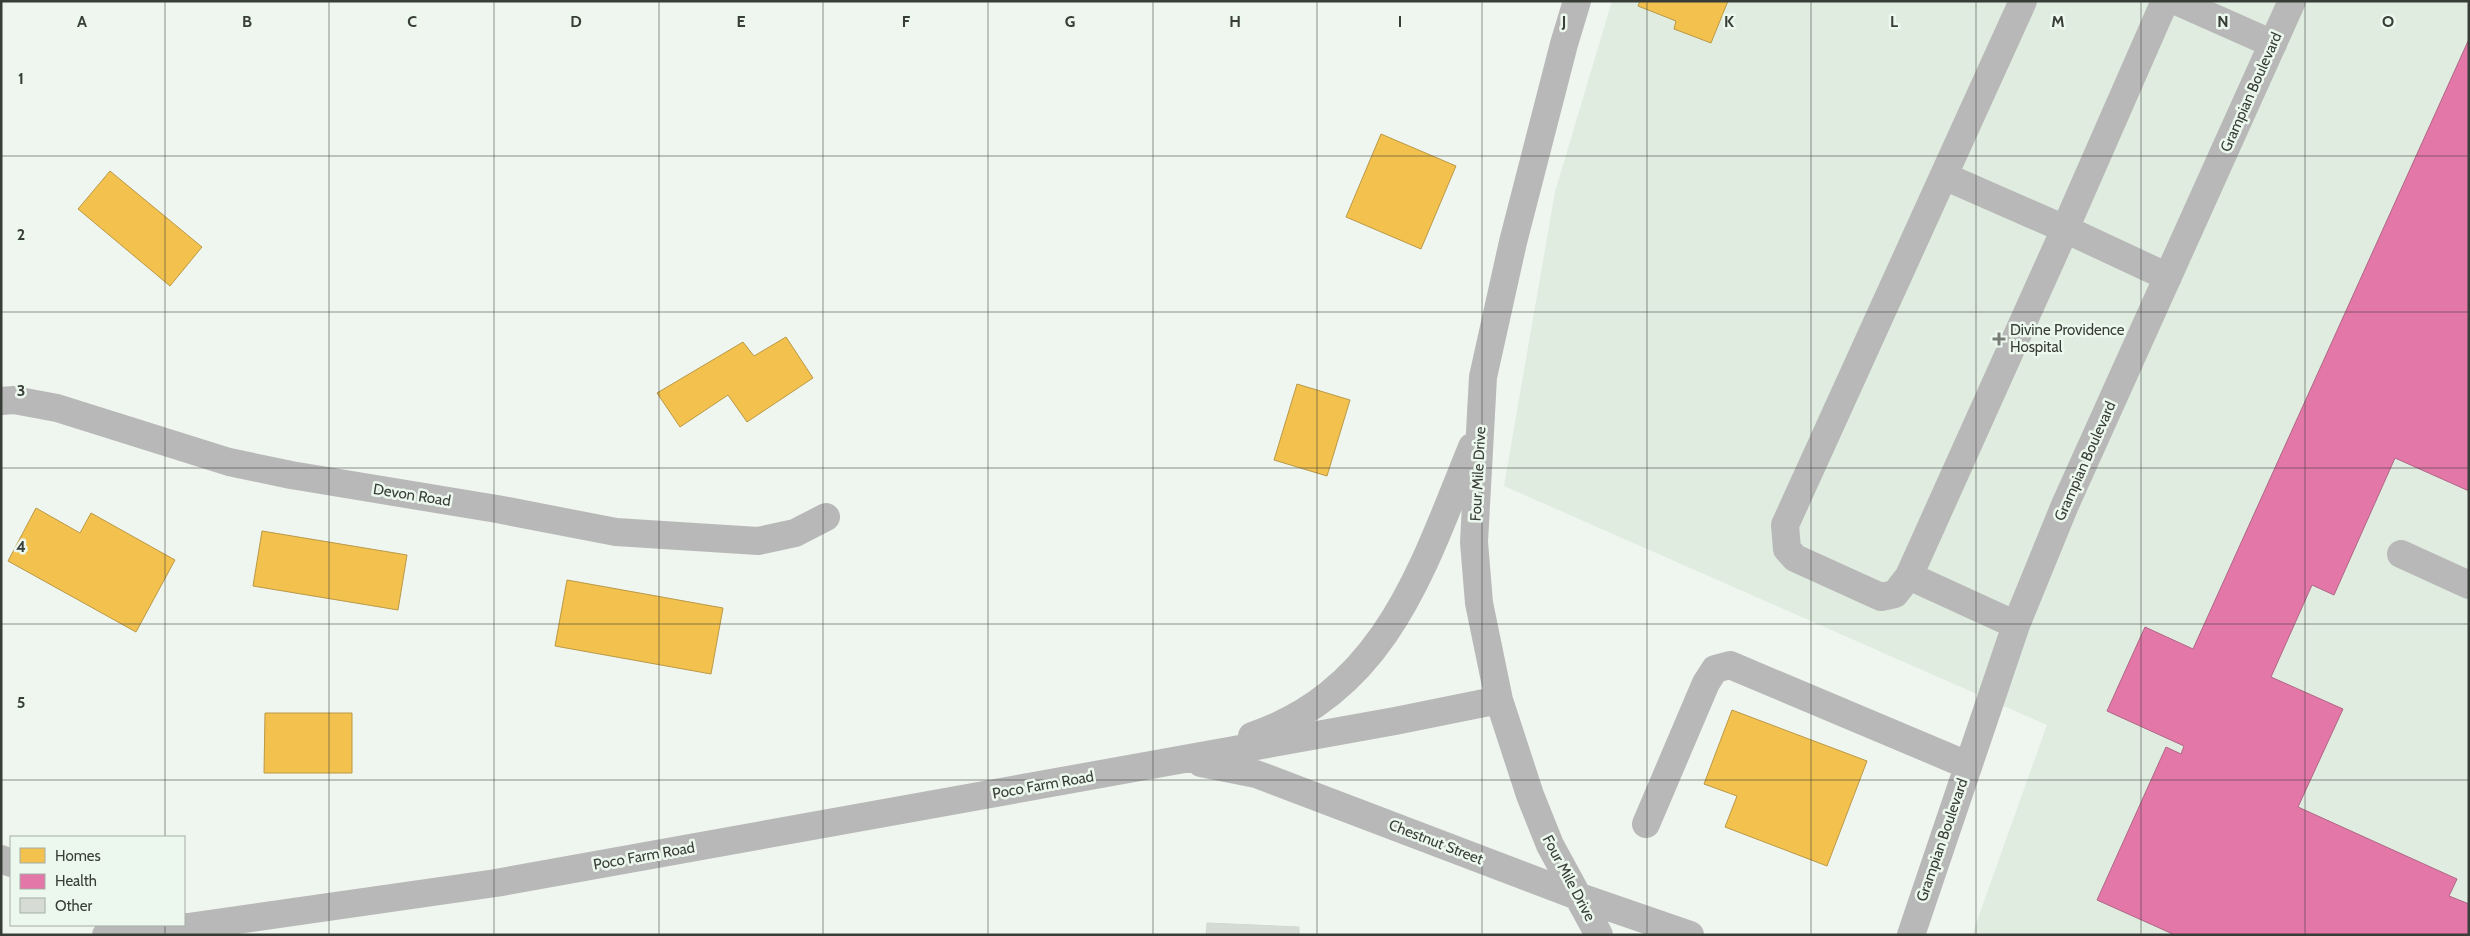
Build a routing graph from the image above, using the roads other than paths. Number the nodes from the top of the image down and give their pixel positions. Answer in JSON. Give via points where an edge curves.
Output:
{"nodes":[{"id":1,"x":1577,"y":1,"type":"edge"},
{"id":2,"x":2023,"y":1,"type":"edge"},
{"id":3,"x":2166,"y":1,"type":"edge"},
{"id":4,"x":2176,"y":1,"type":"edge"},
{"id":5,"x":2292,"y":1,"type":"edge"},
{"id":6,"x":2273,"y":44,"type":"junction"},
{"id":7,"x":1944,"y":176,"type":"junction"},
{"id":8,"x":2065,"y":229,"type":"junction"},
{"id":9,"x":2168,"y":276,"type":"junction"},
{"id":10,"x":1,"y":401,"type":"edge"},
{"id":11,"x":1480,"y":428,"type":"junction"},
{"id":12,"x":826,"y":517,"type":"dead end"},
{"id":13,"x":2401,"y":554,"type":"dead end"},
{"id":14,"x":1909,"y":576,"type":"junction"},
{"id":15,"x":2469,"y":585,"type":"edge"},
{"id":16,"x":2016,"y":625,"type":"junction"},
{"id":17,"x":1499,"y":700,"type":"junction"},
{"id":18,"x":1180,"y":760,"type":"junction"},
{"id":19,"x":1967,"y":765,"type":"junction"},
{"id":20,"x":1646,"y":824,"type":"dead end"},
{"id":21,"x":1577,"y":896,"type":"junction"},
{"id":22,"x":184,"y":926,"type":"edge"},
{"id":23,"x":185,"y":926,"type":"edge"},
{"id":24,"x":106,"y":935,"type":"edge"},
{"id":25,"x":1599,"y":935,"type":"edge"},
{"id":26,"x":1690,"y":935,"type":"edge"},
{"id":27,"x":1910,"y":935,"type":"edge"}],
"edges":[{"from":1,"to":11,"type":"street","name":"Four Mile Drive","via":[[1513,242],[1483,377]]},
{"from":2,"to":7,"type":"street"},
{"from":3,"to":8,"type":"street"},
{"from":4,"to":6,"type":"street"},
{"from":5,"to":6,"type":"street","name":"Grampian Boulevard"},
{"from":6,"to":9,"type":"street","name":"Grampian Boulevard"},
{"from":7,"to":8,"type":"street"},
{"from":7,"to":14,"type":"street","via":[[1785,525],[1787,549],[1795,558],[1880,597],[1895,594]]},
{"from":8,"to":9,"type":"street"},
{"from":8,"to":14,"type":"street"},
{"from":9,"to":16,"type":"street","name":"Grampian Boulevard","via":[[2065,505]]},
{"from":10,"to":12,"type":"street","name":"Devon Road","via":[[14,400],[57,408],[229,462],[616,532],[758,541],[795,533]]},
{"from":11,"to":17,"type":"street","name":"Four Mile Drive","via":[[1474,542],[1479,603]]},
{"from":11,"to":18,"type":"street","via":[[1413,589],[1386,633],[1354,672],[1321,701],[1276,728]]},
{"from":13,"to":15,"type":"street"},
{"from":14,"to":16,"type":"street"},
{"from":16,"to":19,"type":"street","name":"Grampian Boulevard"},
{"from":17,"to":18,"type":"street"},
{"from":17,"to":21,"type":"street","name":"Four Mile Drive","via":[[1530,795],[1550,845]]},
{"from":18,"to":21,"type":"street","name":"Chestnut Street","via":[[1256,774]]},
{"from":18,"to":23,"type":"street","name":"Poco Farm Road","via":[[496,882]]},
{"from":19,"to":20,"type":"street","via":[[1730,665],[1715,670],[1706,683]]},
{"from":19,"to":27,"type":"street","name":"Grampian Boulevard"},
{"from":21,"to":25,"type":"street","name":"Four Mile Drive"},
{"from":21,"to":26,"type":"street","name":"Chestnut Street"},
{"from":22,"to":24,"type":"street","name":"Poco Farm Road"}]}
